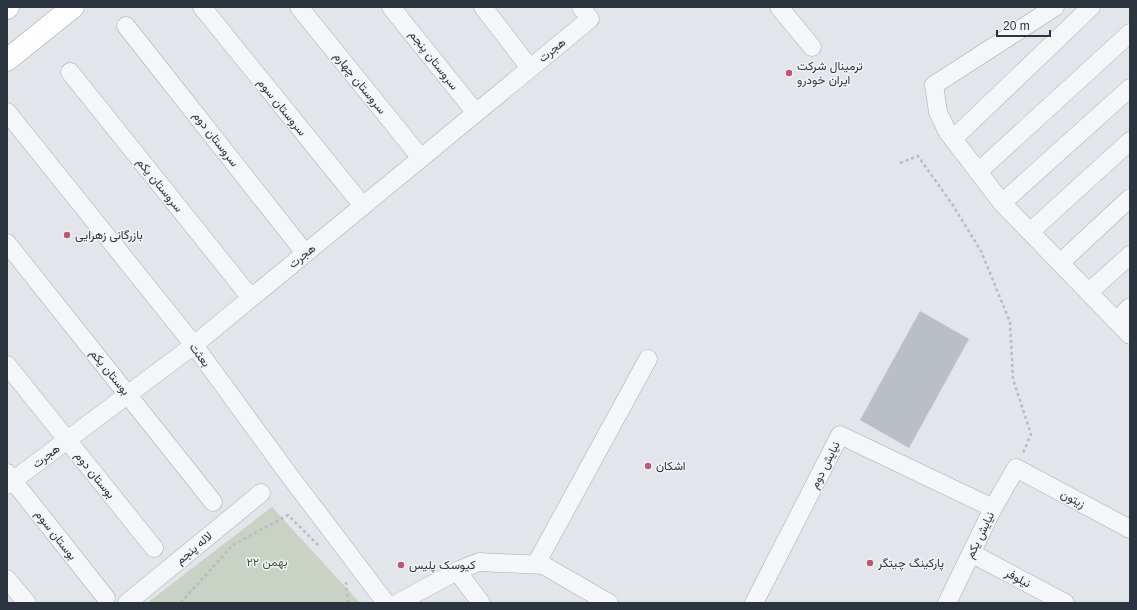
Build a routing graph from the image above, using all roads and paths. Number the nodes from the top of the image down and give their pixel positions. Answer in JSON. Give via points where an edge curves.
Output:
{"nodes":[{"id":1,"x":73,"y":7,"type":"edge"},
{"id":2,"x":202,"y":7,"type":"edge"},
{"id":3,"x":299,"y":7,"type":"edge"},
{"id":4,"x":391,"y":7,"type":"edge"},
{"id":5,"x":483,"y":7,"type":"edge"},
{"id":6,"x":780,"y":7,"type":"edge"},
{"id":7,"x":1055,"y":7,"type":"edge"},
{"id":8,"x":1091,"y":7,"type":"edge"},
{"id":9,"x":585,"y":13,"type":"edge"},
{"id":10,"x":126,"y":26,"type":"dead end"},
{"id":11,"x":1130,"y":33,"type":"edge"},
{"id":12,"x":812,"y":47,"type":"dead end"},
{"id":13,"x":7,"y":60,"type":"edge"},
{"id":14,"x":530,"y":68,"type":"junction"},
{"id":15,"x":70,"y":72,"type":"dead end"},
{"id":16,"x":1130,"y":88,"type":"edge"},
{"id":17,"x":7,"y":112,"type":"edge"},
{"id":18,"x":476,"y":113,"type":"junction"},
{"id":19,"x":953,"y":139,"type":"junction"},
{"id":20,"x":1130,"y":141,"type":"edge"},
{"id":21,"x":420,"y":158,"type":"junction"},
{"id":22,"x":900,"y":163,"type":"dead end"},
{"id":23,"x":978,"y":172,"type":"junction"},
{"id":24,"x":1130,"y":198,"type":"edge"},
{"id":25,"x":1002,"y":203,"type":"junction"},
{"id":26,"x":363,"y":206,"type":"junction"},
{"id":27,"x":1030,"y":232,"type":"junction"},
{"id":28,"x":7,"y":243,"type":"edge"},
{"id":29,"x":305,"y":253,"type":"junction"},
{"id":30,"x":1130,"y":255,"type":"edge"},
{"id":31,"x":1060,"y":263,"type":"junction"},
{"id":32,"x":1089,"y":292,"type":"junction"},
{"id":33,"x":251,"y":298,"type":"junction"},
{"id":34,"x":1130,"y":307,"type":"edge"},
{"id":35,"x":1116,"y":321,"type":"junction"},
{"id":36,"x":1130,"y":335,"type":"edge"},
{"id":37,"x":194,"y":345,"type":"junction"},
{"id":38,"x":648,"y":359,"type":"dead end"},
{"id":39,"x":7,"y":365,"type":"edge"},
{"id":40,"x":128,"y":394,"type":"junction"},
{"id":41,"x":67,"y":440,"type":"junction"},
{"id":42,"x":1016,"y":468,"type":"junction"},
{"id":43,"x":9,"y":480,"type":"edge"},
{"id":44,"x":261,"y":494,"type":"dead end"},
{"id":45,"x":212,"y":502,"type":"dead end"},
{"id":46,"x":993,"y":508,"type":"junction"},
{"id":47,"x":1130,"y":529,"type":"edge"},
{"id":48,"x":154,"y":548,"type":"dead end"},
{"id":49,"x":325,"y":552,"type":"dead end"},
{"id":50,"x":971,"y":553,"type":"junction"},
{"id":51,"x":536,"y":564,"type":"junction"},
{"id":52,"x":457,"y":571,"type":"junction"},
{"id":53,"x":7,"y":579,"type":"edge"},
{"id":54,"x":346,"y":581,"type":"dead end"},
{"id":55,"x":106,"y":598,"type":"dead end"},
{"id":56,"x":27,"y":603,"type":"edge"},
{"id":57,"x":127,"y":603,"type":"edge"},
{"id":58,"x":182,"y":603,"type":"edge"},
{"id":59,"x":348,"y":603,"type":"edge"},
{"id":60,"x":386,"y":603,"type":"edge"},
{"id":61,"x":398,"y":603,"type":"edge"},
{"id":62,"x":481,"y":603,"type":"edge"},
{"id":63,"x":609,"y":603,"type":"edge"},
{"id":64,"x":754,"y":603,"type":"edge"},
{"id":65,"x":947,"y":603,"type":"edge"},
{"id":66,"x":1065,"y":603,"type":"edge"}],
"edges":[{"from":1,"to":13,"type":"main road"},
{"from":2,"to":26,"type":"street","name":"سروستان سوم"},
{"from":3,"to":21,"type":"street","name":"سروستان چهارم"},
{"from":4,"to":18,"type":"street","name":"سروستان پنجم"},
{"from":5,"to":14,"type":"street"},
{"from":6,"to":12,"type":"street"},
{"from":7,"to":19,"type":"street","via":[[934,86],[938,112]]},
{"from":8,"to":19,"type":"street"},
{"from":9,"to":14,"type":"street","name":"هجرت"},
{"from":10,"to":29,"type":"street","name":"سروستان دوم"},
{"from":11,"to":23,"type":"street"},
{"from":14,"to":18,"type":"street","name":"هجرت"},
{"from":15,"to":33,"type":"street","name":"سروستان یکم"},
{"from":16,"to":25,"type":"street"},
{"from":17,"to":37,"type":"street","name":"بعثت"},
{"from":18,"to":21,"type":"street","name":"هجرت"},
{"from":19,"to":23,"type":"street"},
{"from":20,"to":27,"type":"street"},
{"from":21,"to":26,"type":"street","name":"هجرت"},
{"from":22,"to":42,"type":"path","via":[[918,156],[952,204],[981,251],[1010,322],[1013,379],[1031,434]]},
{"from":23,"to":25,"type":"street"},
{"from":24,"to":31,"type":"street"},
{"from":25,"to":27,"type":"street"},
{"from":26,"to":29,"type":"street","name":"هجرت"},
{"from":27,"to":31,"type":"street"},
{"from":28,"to":40,"type":"street","name":"بوستان یکم"},
{"from":29,"to":33,"type":"street","name":"هجرت"},
{"from":30,"to":32,"type":"street"},
{"from":31,"to":32,"type":"street"},
{"from":32,"to":35,"type":"street"},
{"from":33,"to":37,"type":"street","name":"هجرت"},
{"from":34,"to":35,"type":"street"},
{"from":35,"to":36,"type":"street"},
{"from":37,"to":40,"type":"street","name":"هجرت"},
{"from":37,"to":60,"type":"street","name":"بعثت"},
{"from":38,"to":51,"type":"street"},
{"from":39,"to":41,"type":"street","name":"بوستان دوم"},
{"from":40,"to":41,"type":"street","name":"هجرت"},
{"from":40,"to":45,"type":"street","name":"بوستان یکم"},
{"from":41,"to":43,"type":"street","name":"هجرت"},
{"from":41,"to":48,"type":"street","name":"بوستان دوم"},
{"from":42,"to":46,"type":"street","name":"نیایش یکم"},
{"from":42,"to":47,"type":"street","name":"زیتون"},
{"from":43,"to":55,"type":"street","name":"بوستان سوم"},
{"from":44,"to":57,"type":"street","name":"لاله پنجم"},
{"from":46,"to":50,"type":"street","name":"نیایش یکم"},
{"from":46,"to":64,"type":"street","name":"نیایش دوم","via":[[840,435]]},
{"from":49,"to":58,"type":"path","via":[[288,515],[233,545]]},
{"from":50,"to":65,"type":"street","name":"نیایش یکم"},
{"from":50,"to":66,"type":"street","name":"نیلوفر"},
{"from":51,"to":52,"type":"street","via":[[479,562]]},
{"from":51,"to":63,"type":"street","via":[[543,565]]},
{"from":52,"to":61,"type":"street"},
{"from":52,"to":62,"type":"street"},
{"from":53,"to":56,"type":"street"},
{"from":54,"to":59,"type":"path"}]}
